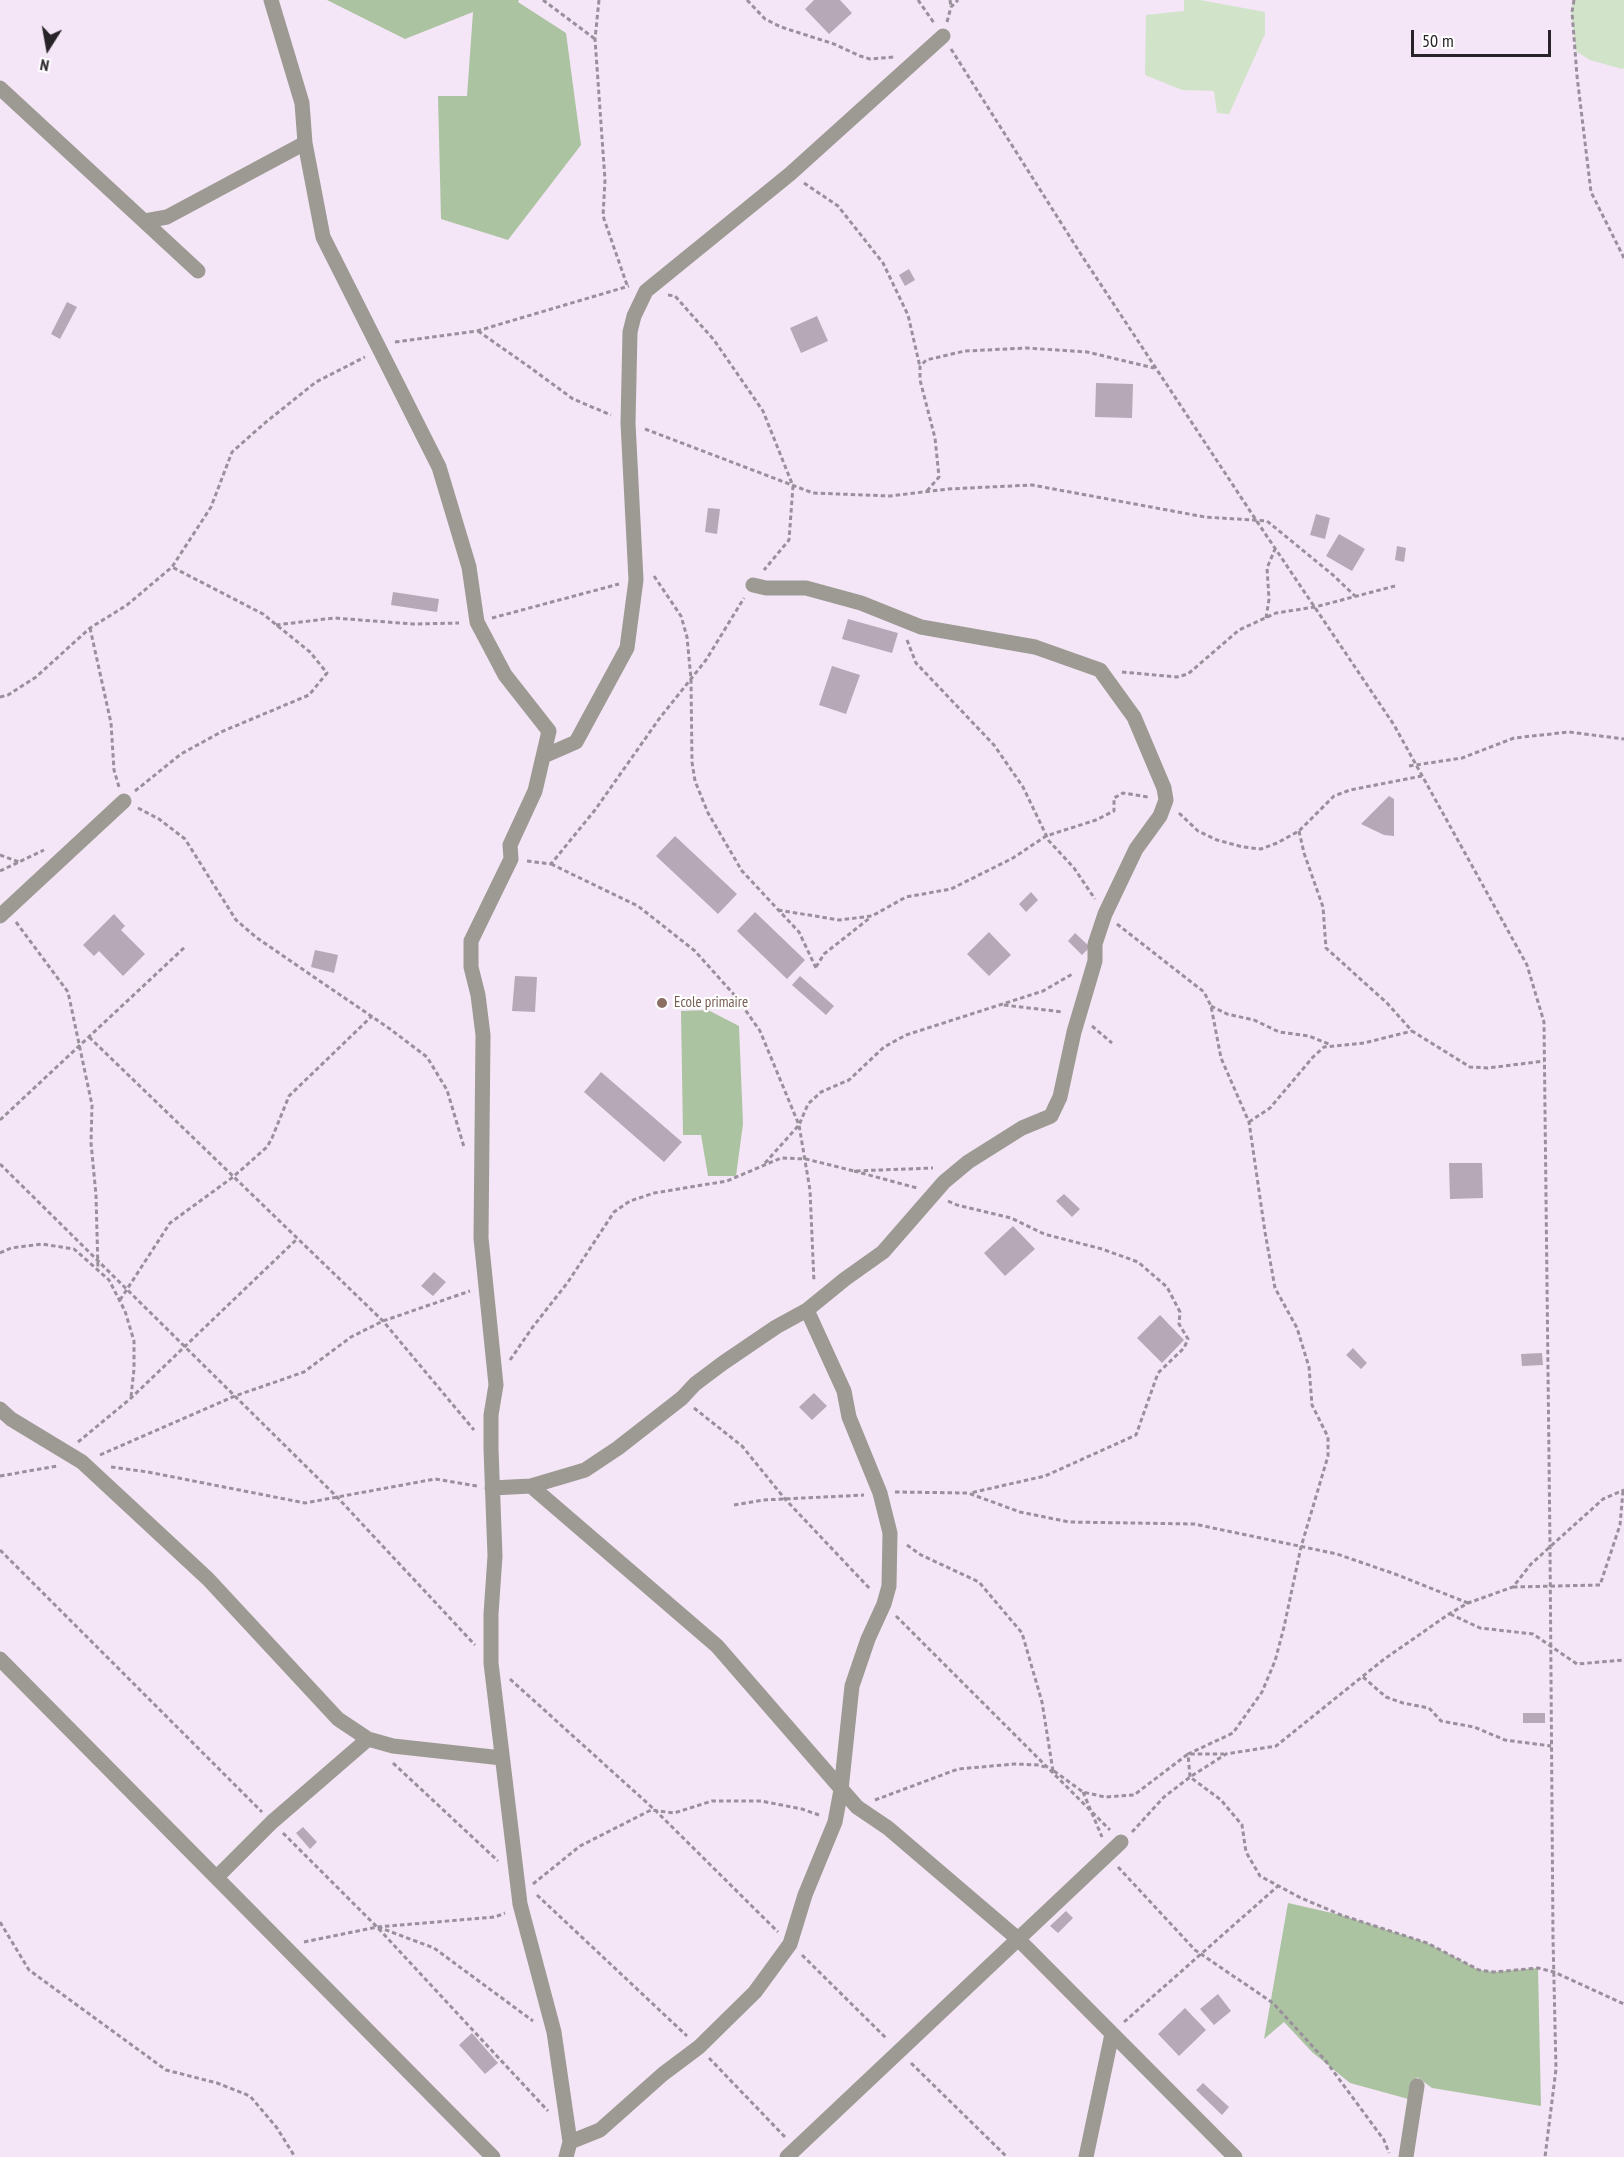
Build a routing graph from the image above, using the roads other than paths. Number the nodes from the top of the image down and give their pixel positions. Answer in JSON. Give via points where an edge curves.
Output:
{"nodes":[{"id":1,"x":271,"y":0,"type":"edge"},
{"id":2,"x":943,"y":36,"type":"road end"},
{"id":3,"x":0,"y":88,"type":"edge"},
{"id":4,"x":305,"y":143,"type":"junction"},
{"id":5,"x":146,"y":220,"type":"junction"},
{"id":6,"x":198,"y":271,"type":"dead end"},
{"id":7,"x":753,"y":585,"type":"road end"},
{"id":8,"x":544,"y":756,"type":"junction"},
{"id":9,"x":124,"y":801,"type":"road end"},
{"id":10,"x":3,"y":914,"type":"edge"},
{"id":11,"x":807,"y":1310,"type":"junction"},
{"id":12,"x":0,"y":1409,"type":"edge"},
{"id":13,"x":531,"y":1486,"type":"junction"},
{"id":14,"x":492,"y":1488,"type":"junction"},
{"id":15,"x":0,"y":1659,"type":"edge"},
{"id":16,"x":368,"y":1739,"type":"junction"},
{"id":17,"x":502,"y":1758,"type":"junction"},
{"id":18,"x":842,"y":1790,"type":"junction"},
{"id":19,"x":1116,"y":1846,"type":"road end"},
{"id":20,"x":217,"y":1877,"type":"junction"},
{"id":21,"x":1018,"y":1939,"type":"junction"},
{"id":22,"x":1112,"y":2034,"type":"junction"},
{"id":23,"x":1417,"y":2086,"type":"dead end"},
{"id":24,"x":568,"y":2149,"type":"edge"},
{"id":25,"x":792,"y":2153,"type":"edge"},
{"id":26,"x":493,"y":2157,"type":"edge"},
{"id":27,"x":1086,"y":2157,"type":"edge"},
{"id":28,"x":1235,"y":2157,"type":"edge"},
{"id":29,"x":1407,"y":2157,"type":"edge"}],
"edges":[{"from":1,"to":4,"type":"street","via":[[302,103]]},
{"from":2,"to":8,"type":"street","via":[[790,174],[646,291],[630,332],[628,423],[636,580],[627,648],[576,742]]},
{"from":3,"to":5,"type":"street"},
{"from":4,"to":5,"type":"street","via":[[167,217]]},
{"from":4,"to":8,"type":"street","via":[[323,237],[439,467],[469,567],[477,622],[505,675],[549,731]]},
{"from":5,"to":6,"type":"street"},
{"from":7,"to":11,"type":"street","via":[[806,588],[861,603],[921,627],[1035,647],[1100,670],[1134,717],[1166,800],[1160,816],[1136,849],[1105,914],[1060,1097],[1051,1116],[1022,1128],[968,1162],[944,1182],[883,1252]]},
{"from":8,"to":14,"type":"street","via":[[535,790],[510,845],[511,859],[471,941],[471,967],[483,1035],[481,1238],[496,1385],[491,1415]]},
{"from":9,"to":10,"type":"street"},
{"from":11,"to":13,"type":"street","via":[[723,1362],[682,1398],[585,1470]]},
{"from":11,"to":18,"type":"street","via":[[844,1391],[849,1417],[880,1493],[890,1533],[889,1586],[852,1686]]},
{"from":12,"to":16,"type":"street","via":[[81,1462],[208,1579],[338,1719]]},
{"from":13,"to":14,"type":"street"},
{"from":13,"to":18,"type":"street","via":[[717,1646]]},
{"from":14,"to":17,"type":"street","via":[[495,1556],[491,1662]]},
{"from":15,"to":20,"type":"street"},
{"from":16,"to":17,"type":"street","via":[[393,1746]]},
{"from":16,"to":20,"type":"street","via":[[272,1822]]},
{"from":17,"to":24,"type":"street","via":[[520,1904],[554,2032]]},
{"from":18,"to":21,"type":"street"},
{"from":18,"to":24,"type":"street","via":[[835,1821],[804,1895],[790,1944],[755,1992],[699,2047],[600,2130]]},
{"from":19,"to":21,"type":"street"},
{"from":20,"to":26,"type":"street"},
{"from":21,"to":22,"type":"street"},
{"from":21,"to":25,"type":"street"},
{"from":22,"to":27,"type":"street"},
{"from":22,"to":28,"type":"street"},
{"from":23,"to":29,"type":"street"}]}
